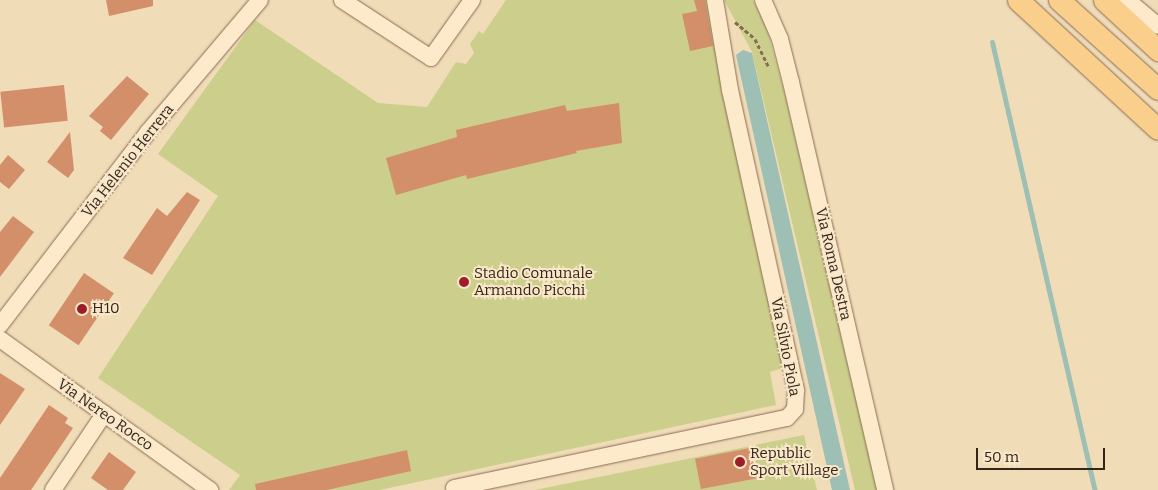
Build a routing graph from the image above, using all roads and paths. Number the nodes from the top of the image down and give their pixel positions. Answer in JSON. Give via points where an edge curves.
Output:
{"nodes":[{"id":1,"x":260,"y":0,"type":"edge"},
{"id":2,"x":342,"y":0,"type":"edge"},
{"id":3,"x":472,"y":0,"type":"edge"},
{"id":4,"x":763,"y":0,"type":"edge"},
{"id":5,"x":777,"y":0,"type":"edge"},
{"id":6,"x":1018,"y":0,"type":"edge"},
{"id":7,"x":1059,"y":0,"type":"edge"},
{"id":8,"x":1104,"y":0,"type":"edge"},
{"id":9,"x":1127,"y":0,"type":"edge"},
{"id":10,"x":716,"y":6,"type":"edge"},
{"id":11,"x":1158,"y":26,"type":"edge"},
{"id":12,"x":780,"y":39,"type":"junction"},
{"id":13,"x":1158,"y":50,"type":"edge"},
{"id":14,"x":770,"y":69,"type":"dead end"},
{"id":15,"x":1158,"y":89,"type":"edge"},
{"id":16,"x":1158,"y":129,"type":"edge"},
{"id":17,"x":0,"y":325,"type":"edge"},
{"id":18,"x":0,"y":339,"type":"edge"},
{"id":19,"x":104,"y":414,"type":"junction"},
{"id":20,"x":454,"y":488,"type":"dead end"},
{"id":21,"x":53,"y":490,"type":"edge"},
{"id":22,"x":210,"y":490,"type":"edge"},
{"id":23,"x":885,"y":490,"type":"edge"}],
"edges":[{"from":1,"to":17,"type":"street","name":"Via Helenio Herrera","via":[[148,132]]},
{"from":2,"to":3,"type":"street","via":[[430,58]]},
{"from":4,"to":12,"type":"street","name":"Via Roma Destra"},
{"from":5,"to":12,"type":"street","name":"Via Roma Destra"},
{"from":6,"to":16,"type":"main road"},
{"from":7,"to":15,"type":"main road"},
{"from":8,"to":13,"type":"main road"},
{"from":9,"to":11,"type":"street"},
{"from":10,"to":14,"type":"path","via":[[755,39]]},
{"from":10,"to":20,"type":"street","name":"Via Silvio Piola","via":[[730,90],[796,390],[795,409],[787,418]]},
{"from":12,"to":23,"type":"street","name":"Via Roma Destra"},
{"from":18,"to":19,"type":"street","name":"Via Nereo Rocco"},
{"from":19,"to":21,"type":"street"},
{"from":19,"to":22,"type":"street","name":"Via Nereo Rocco"}]}
